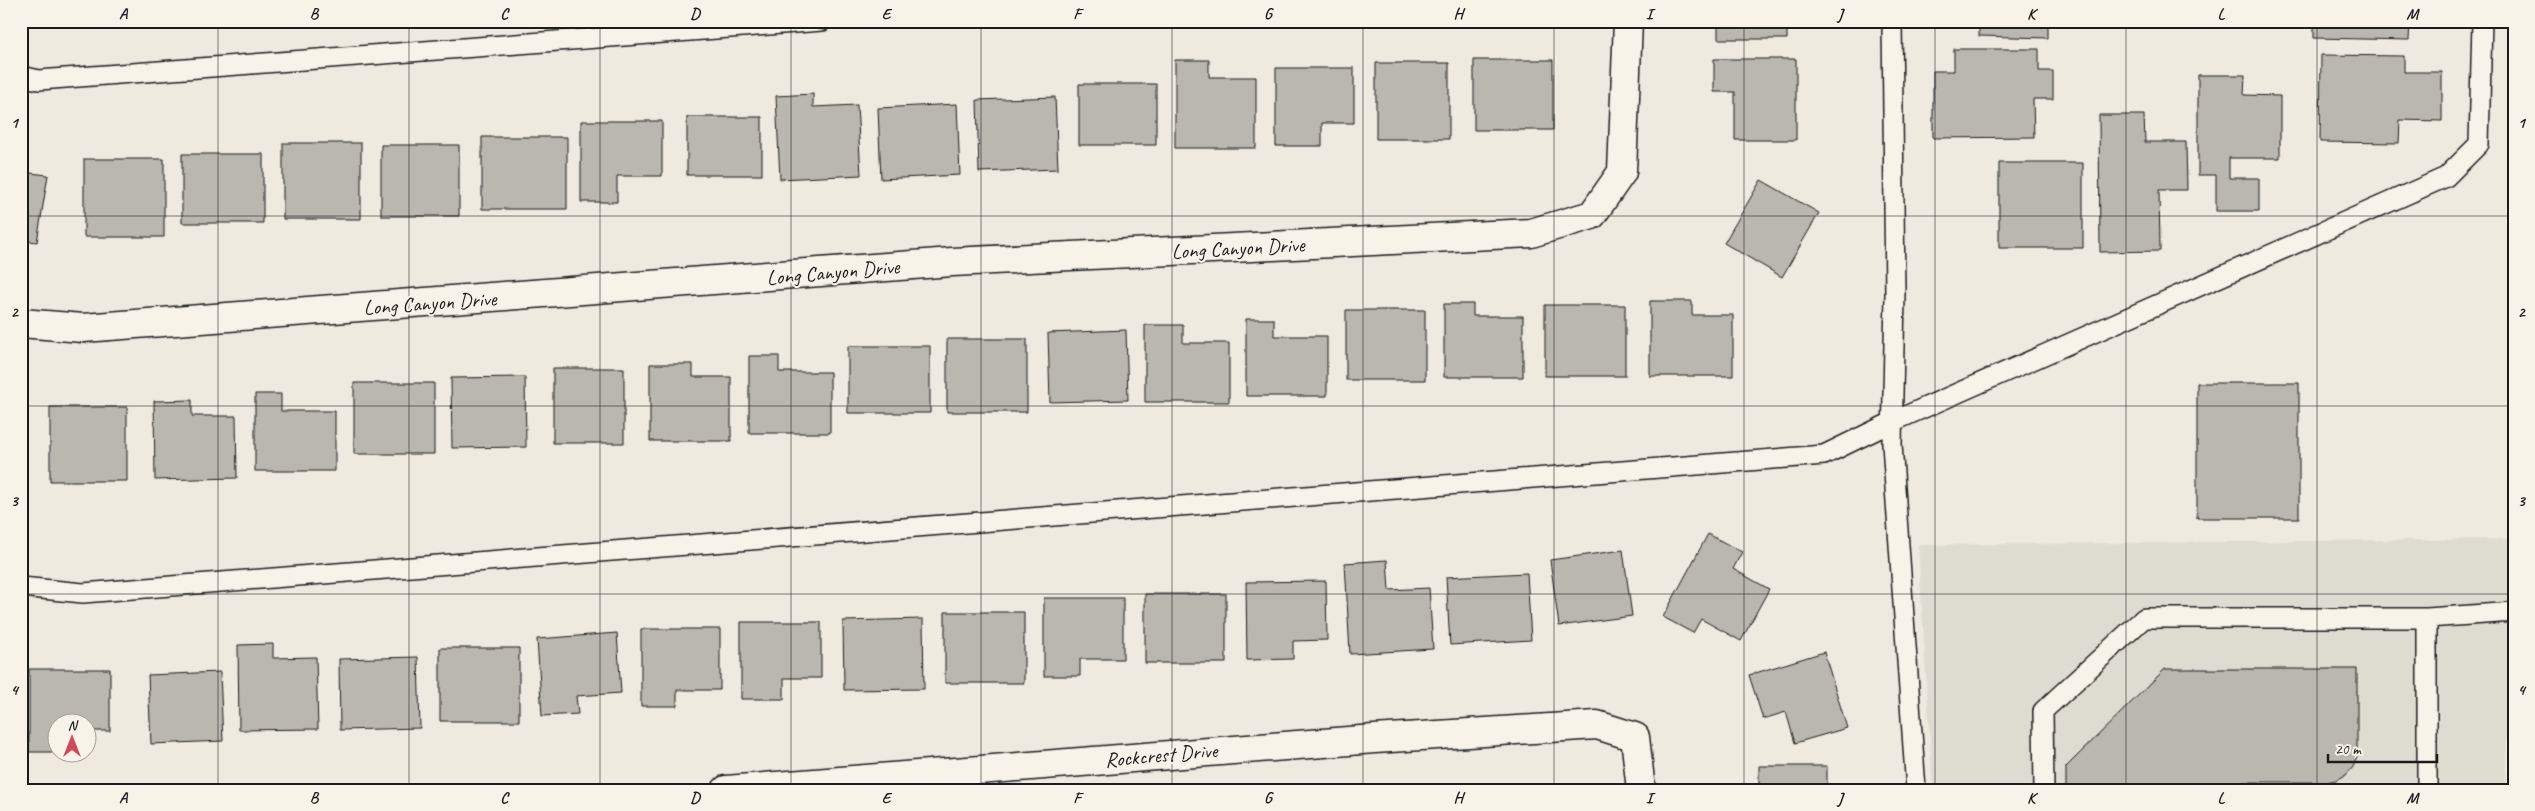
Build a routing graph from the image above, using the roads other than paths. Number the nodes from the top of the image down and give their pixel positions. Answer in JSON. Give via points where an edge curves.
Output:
{"nodes":[{"id":1,"x":822,"y":21,"type":"edge"},
{"id":2,"x":1628,"y":21,"type":"edge"},
{"id":3,"x":1892,"y":21,"type":"edge"},
{"id":4,"x":2482,"y":21,"type":"edge"},
{"id":5,"x":21,"y":76,"type":"edge"},
{"id":6,"x":21,"y":323,"type":"edge"},
{"id":7,"x":1892,"y":422,"type":"junction"},
{"id":8,"x":21,"y":587,"type":"edge"},
{"id":9,"x":2514,"y":612,"type":"edge"},
{"id":10,"x":2427,"y":618,"type":"junction"},
{"id":11,"x":726,"y":790,"type":"edge"},
{"id":12,"x":1641,"y":790,"type":"edge"},
{"id":13,"x":1916,"y":790,"type":"edge"},
{"id":14,"x":2044,"y":790,"type":"edge"},
{"id":15,"x":2427,"y":790,"type":"edge"}],
"edges":[{"from":1,"to":5,"type":"lane","via":[[39,80]]},
{"from":2,"to":6,"type":"street","name":"Long Canyon Drive","via":[[1622,172],[1592,214],[1531,233],[952,262],[83,328]]},
{"from":3,"to":7,"type":"lane","via":[[1895,295]]},
{"from":4,"to":7,"type":"lane","via":[[2479,144],[2446,177]]},
{"from":7,"to":8,"type":"lane","via":[[1824,455],[83,594]]},
{"from":7,"to":13,"type":"lane"},
{"from":9,"to":10,"type":"lane"},
{"from":10,"to":14,"type":"lane","via":[[2144,618],[2043,711]]},
{"from":10,"to":15,"type":"lane"},
{"from":11,"to":12,"type":"street","name":"Rockcrest Drive","via":[[1374,739],[1597,725],[1634,737]]}]}
